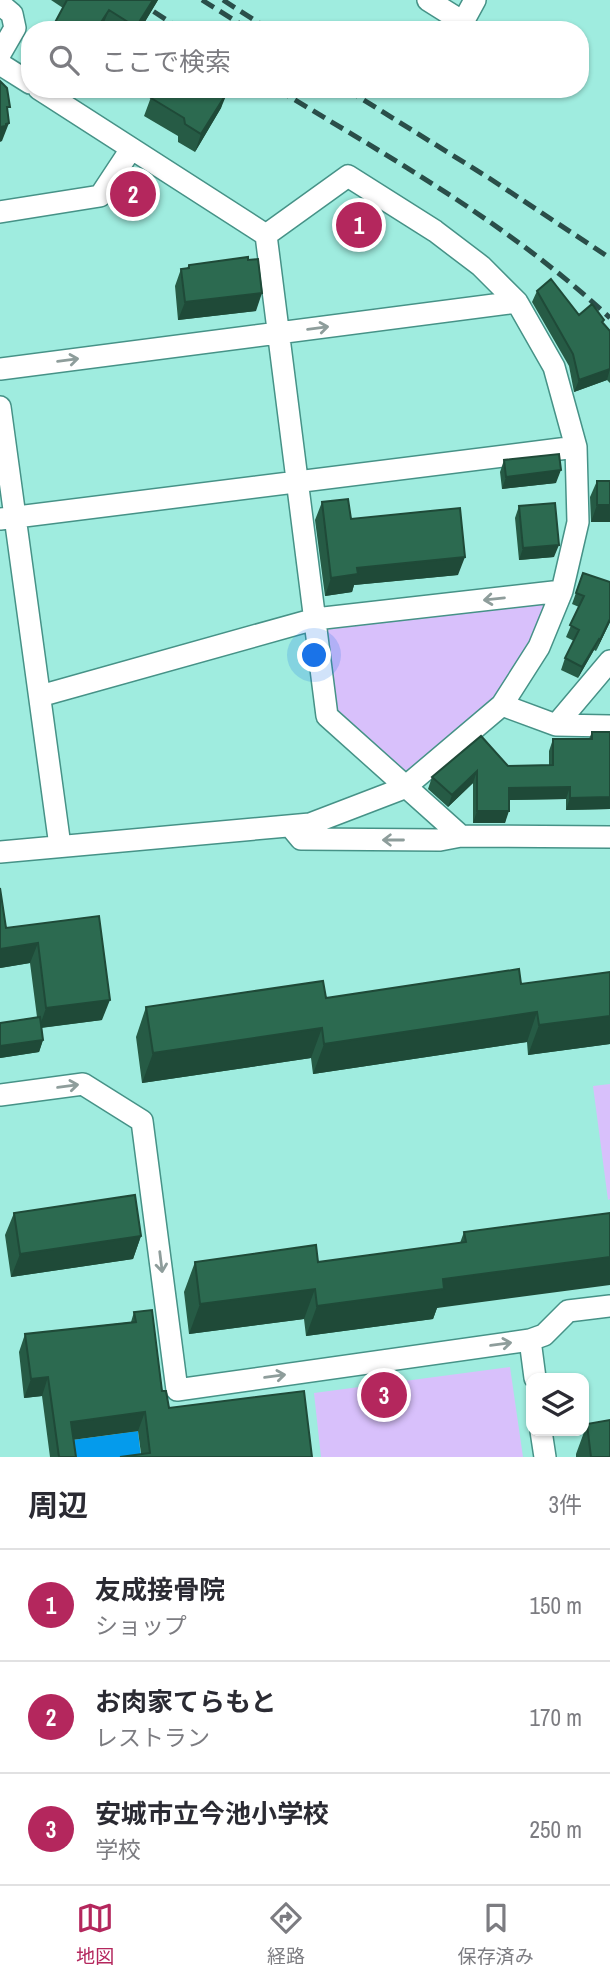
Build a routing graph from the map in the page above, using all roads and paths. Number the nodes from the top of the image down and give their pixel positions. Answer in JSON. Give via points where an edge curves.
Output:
{"nodes":[{"id":1,"x":428,"y":0,"type":"edge"},
{"id":2,"x":475,"y":0,"type":"edge"},
{"id":3,"x":0,"y":4,"type":"edge"},
{"id":4,"x":461,"y":21,"type":"edge"},
{"id":5,"x":464,"y":21,"type":"edge"},
{"id":6,"x":0,"y":54,"type":"edge"},
{"id":7,"x":0,"y":64,"type":"edge"},
{"id":8,"x":21,"y":77,"type":"edge"},
{"id":9,"x":53,"y":98,"type":"edge"},
{"id":10,"x":131,"y":149,"type":"junction"},
{"id":11,"x":0,"y":212,"type":"edge"},
{"id":12,"x":266,"y":235,"type":"junction"},
{"id":13,"x":517,"y":302,"type":"junction"},
{"id":14,"x":279,"y":333,"type":"junction"},
{"id":15,"x":0,"y":369,"type":"edge"},
{"id":16,"x":0,"y":407,"type":"edge"},
{"id":17,"x":576,"y":447,"type":"junction"},
{"id":18,"x":298,"y":482,"type":"junction"},
{"id":19,"x":8,"y":518,"type":"edge"},
{"id":20,"x":562,"y":591,"type":"junction"},
{"id":21,"x":315,"y":619,"type":"junction"},
{"id":22,"x":610,"y":661,"type":"edge"},
{"id":23,"x":40,"y":696,"type":"junction"},
{"id":24,"x":502,"y":705,"type":"junction"},
{"id":25,"x":556,"y":725,"type":"junction"},
{"id":26,"x":610,"y":726,"type":"edge"},
{"id":27,"x":404,"y":788,"type":"junction"},
{"id":28,"x":291,"y":827,"type":"junction"},
{"id":29,"x":461,"y":836,"type":"junction"},
{"id":30,"x":610,"y":837,"type":"edge"},
{"id":31,"x":60,"y":846,"type":"junction"},
{"id":32,"x":0,"y":852,"type":"edge"},
{"id":33,"x":0,"y":1095,"type":"edge"},
{"id":34,"x":610,"y":1306,"type":"edge"},
{"id":35,"x":530,"y":1340,"type":"junction"},
{"id":36,"x":534,"y":1373,"type":"edge"},
{"id":37,"x":542,"y":1436,"type":"edge"},
{"id":38,"x":545,"y":1457,"type":"edge"}],
"edges":[{"from":1,"to":4,"type":"street"},
{"from":2,"to":5,"type":"street"},
{"from":3,"to":6,"type":"street","via":[[12,15],[15,28]]},
{"from":7,"to":8,"type":"street"},
{"from":9,"to":10,"type":"street"},
{"from":10,"to":11,"type":"street","via":[[100,196]]},
{"from":10,"to":12,"type":"street"},
{"from":12,"to":13,"type":"street","via":[[348,176],[435,231],[481,266]]},
{"from":12,"to":14,"type":"street"},
{"from":14,"to":13,"type":"street","one_way":true},
{"from":13,"to":17,"type":"street","via":[[554,367]]},
{"from":15,"to":14,"type":"street","one_way":true},
{"from":14,"to":18,"type":"street"},
{"from":16,"to":19,"type":"street"},
{"from":17,"to":18,"type":"street"},
{"from":17,"to":20,"type":"street","via":[[578,522]]},
{"from":18,"to":19,"type":"street"},
{"from":18,"to":21,"type":"street"},
{"from":19,"to":23,"type":"street"},
{"from":20,"to":21,"type":"street","one_way":true},
{"from":20,"to":24,"type":"street","via":[[539,647]]},
{"from":21,"to":23,"type":"street"},
{"from":21,"to":27,"type":"street","via":[[327,716]]},
{"from":22,"to":25,"type":"street"},
{"from":23,"to":31,"type":"street"},
{"from":24,"to":25,"type":"street"},
{"from":24,"to":27,"type":"street"},
{"from":25,"to":26,"type":"street"},
{"from":27,"to":28,"type":"street"},
{"from":27,"to":29,"type":"street"},
{"from":29,"to":28,"type":"street","one_way":true,"via":[[440,840],[301,839]]},
{"from":28,"to":31,"type":"street"},
{"from":29,"to":30,"type":"street"},
{"from":31,"to":32,"type":"street"},
{"from":33,"to":35,"type":"street","one_way":true,"via":[[83,1084],[142,1121],[177,1390]]},
{"from":34,"to":35,"type":"street","via":[[568,1311],[544,1335]]},
{"from":35,"to":36,"type":"street"},
{"from":37,"to":38,"type":"street"}]}
